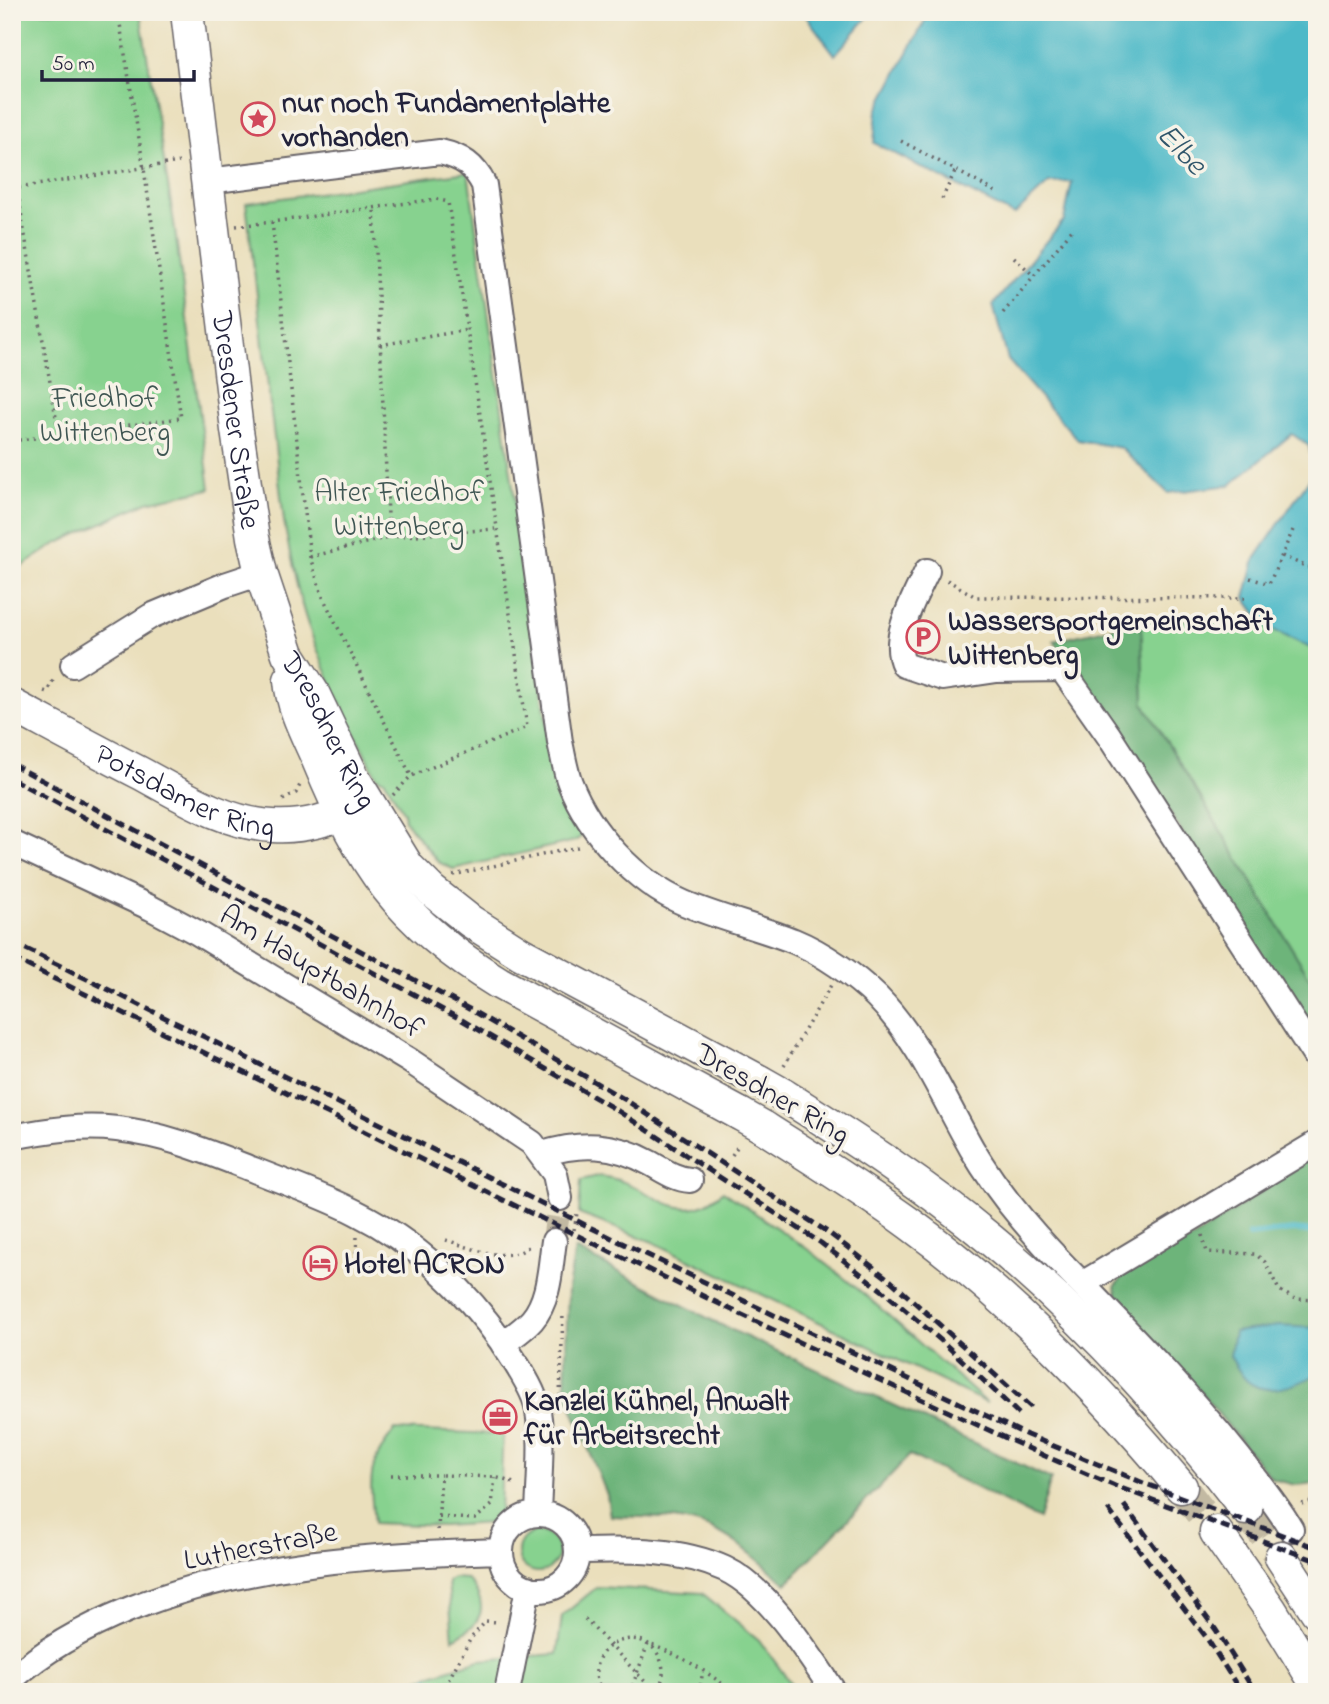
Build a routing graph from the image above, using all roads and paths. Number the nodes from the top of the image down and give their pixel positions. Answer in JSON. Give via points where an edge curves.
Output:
{"nodes":[{"id":1,"x":118,"y":12,"type":"edge"},
{"id":2,"x":187,"y":12,"type":"edge"},
{"id":3,"x":901,"y":141,"type":"dead end"},
{"id":4,"x":12,"y":159,"type":"edge"},
{"id":5,"x":144,"y":169,"type":"junction"},
{"id":6,"x":956,"y":169,"type":"junction"},
{"id":7,"x":206,"y":170,"type":"junction"},
{"id":8,"x":15,"y":188,"type":"edge"},
{"id":9,"x":996,"y":192,"type":"dead end"},
{"id":10,"x":942,"y":199,"type":"dead end"},
{"id":11,"x":374,"y":208,"type":"junction"},
{"id":12,"x":272,"y":222,"type":"junction"},
{"id":13,"x":214,"y":228,"type":"junction"},
{"id":14,"x":1072,"y":230,"type":"dead end"},
{"id":15,"x":1014,"y":257,"type":"dead end"},
{"id":16,"x":1034,"y":276,"type":"junction"},
{"id":17,"x":1003,"y":313,"type":"dead end"},
{"id":18,"x":467,"y":330,"type":"junction"},
{"id":19,"x":380,"y":345,"type":"junction"},
{"id":20,"x":59,"y":435,"type":"junction"},
{"id":21,"x":12,"y":441,"type":"edge"},
{"id":22,"x":496,"y":529,"type":"junction"},
{"id":23,"x":1293,"y":530,"type":"dead end"},
{"id":24,"x":389,"y":537,"type":"junction"},
{"id":25,"x":1282,"y":556,"type":"junction"},
{"id":26,"x":310,"y":557,"type":"junction"},
{"id":27,"x":927,"y":571,"type":"joint"},
{"id":28,"x":1317,"y":571,"type":"edge"},
{"id":29,"x":261,"y":573,"type":"junction"},
{"id":30,"x":1250,"y":578,"type":"dead end"},
{"id":31,"x":1245,"y":598,"type":"dead end"},
{"id":32,"x":288,"y":654,"type":"joint"},
{"id":33,"x":72,"y":665,"type":"joint"},
{"id":34,"x":38,"y":688,"type":"dead end"},
{"id":35,"x":12,"y":705,"type":"edge"},
{"id":36,"x":411,"y":776,"type":"junction"},
{"id":37,"x":364,"y":806,"type":"junction"},
{"id":38,"x":604,"y":838,"type":"junction"},
{"id":39,"x":12,"y":843,"type":"edge"},
{"id":40,"x":446,"y":877,"type":"dead end"},
{"id":41,"x":841,"y":968,"type":"junction"},
{"id":42,"x":1317,"y":1059,"type":"edge"},
{"id":43,"x":774,"y":1082,"type":"junction"},
{"id":44,"x":749,"y":1125,"type":"junction"},
{"id":45,"x":12,"y":1137,"type":"edge"},
{"id":46,"x":1317,"y":1143,"type":"edge"},
{"id":47,"x":542,"y":1154,"type":"junction"},
{"id":48,"x":733,"y":1155,"type":"dead end"},
{"id":49,"x":690,"y":1180,"type":"dead end"},
{"id":50,"x":561,"y":1198,"type":"tunnel mouth"},
{"id":51,"x":1197,"y":1217,"type":"junction"},
{"id":52,"x":446,"y":1240,"type":"dead end"},
{"id":53,"x":543,"y":1242,"type":"joint"},
{"id":54,"x":392,"y":1258,"type":"dead end"},
{"id":55,"x":372,"y":1269,"type":"dead end"},
{"id":56,"x":1082,"y":1284,"type":"junction"},
{"id":57,"x":1317,"y":1300,"type":"edge"},
{"id":58,"x":503,"y":1344,"type":"junction"},
{"id":59,"x":391,"y":1475,"type":"dead end"},
{"id":60,"x":441,"y":1475,"type":"junction"},
{"id":61,"x":495,"y":1477,"type":"junction"},
{"id":62,"x":517,"y":1484,"type":"dead end"},
{"id":63,"x":1181,"y":1488,"type":"tunnel mouth"},
{"id":64,"x":1246,"y":1509,"type":"tunnel mouth"},
{"id":65,"x":538,"y":1513,"type":"junction"},
{"id":66,"x":439,"y":1517,"type":"junction"},
{"id":67,"x":438,"y":1530,"type":"dead end"},
{"id":68,"x":1216,"y":1532,"type":"tunnel mouth"},
{"id":69,"x":1286,"y":1543,"type":"joint"},
{"id":70,"x":501,"y":1550,"type":"junction"},
{"id":71,"x":577,"y":1551,"type":"junction"},
{"id":72,"x":528,"y":1588,"type":"junction"},
{"id":73,"x":1317,"y":1612,"type":"edge"},
{"id":74,"x":585,"y":1619,"type":"dead end"},
{"id":75,"x":497,"y":1622,"type":"dead end"},
{"id":76,"x":648,"y":1644,"type":"junction"},
{"id":77,"x":609,"y":1645,"type":"junction"},
{"id":78,"x":703,"y":1671,"type":"junction"},
{"id":79,"x":637,"y":1673,"type":"junction"},
{"id":80,"x":12,"y":1679,"type":"edge"},
{"id":81,"x":1317,"y":1685,"type":"edge"},
{"id":82,"x":442,"y":1692,"type":"edge"},
{"id":83,"x":507,"y":1692,"type":"edge"},
{"id":84,"x":602,"y":1692,"type":"edge"},
{"id":85,"x":630,"y":1692,"type":"edge"},
{"id":86,"x":656,"y":1692,"type":"edge"},
{"id":87,"x":699,"y":1692,"type":"edge"},
{"id":88,"x":733,"y":1692,"type":"edge"},
{"id":89,"x":834,"y":1692,"type":"edge"}],
"edges":[{"from":1,"to":5,"type":"path"},
{"from":2,"to":7,"type":"main road","name":"Dresdener Straße"},
{"from":3,"to":6,"type":"path"},
{"from":4,"to":8,"type":"path"},
{"from":5,"to":7,"type":"path"},
{"from":5,"to":8,"type":"path"},
{"from":5,"to":20,"type":"path","via":[[181,418]]},
{"from":6,"to":9,"type":"path"},
{"from":6,"to":10,"type":"path"},
{"from":7,"to":13,"type":"main road","name":"Dresdener Straße"},
{"from":7,"to":38,"type":"street","via":[[440,152],[477,170],[484,185],[560,741],[570,782],[584,812]]},
{"from":8,"to":20,"type":"path"},
{"from":11,"to":12,"type":"path"},
{"from":11,"to":18,"type":"path","via":[[436,199],[448,202]]},
{"from":11,"to":19,"type":"path"},
{"from":12,"to":13,"type":"path"},
{"from":12,"to":26,"type":"path"},
{"from":13,"to":29,"type":"main road","name":"Dresdener Straße","via":[[245,499]]},
{"from":14,"to":16,"type":"path"},
{"from":15,"to":16,"type":"path"},
{"from":16,"to":17,"type":"path"},
{"from":18,"to":19,"type":"path"},
{"from":18,"to":22,"type":"path"},
{"from":19,"to":24,"type":"path"},
{"from":20,"to":21,"type":"path"},
{"from":22,"to":24,"type":"path"},
{"from":22,"to":36,"type":"path","via":[[527,727]]},
{"from":23,"to":25,"type":"path"},
{"from":24,"to":26,"type":"path"},
{"from":25,"to":28,"type":"path"},
{"from":25,"to":30,"type":"path","via":[[1269,584]]},
{"from":26,"to":36,"type":"path","via":[[322,595]]},
{"from":27,"to":31,"type":"path","via":[[976,597]]},
{"from":27,"to":42,"type":"street","via":[[899,637],[904,665],[943,678],[997,670],[1062,669]]},
{"from":29,"to":32,"type":"main road","name":"Dresdener Straße"},
{"from":29,"to":33,"type":"street","via":[[151,616]]},
{"from":32,"to":37,"type":"main road","name":"Dresdner Ring","via":[[313,693]]},
{"from":33,"to":34,"type":"path","via":[[58,671],[47,692]]},
{"from":35,"to":37,"type":"main road","name":"Potsdamer Ring","via":[[169,789],[248,823],[283,827],[322,822]]},
{"from":36,"to":37,"type":"path"},
{"from":37,"to":43,"type":"main road","name":"Dresdner Ring","via":[[408,867],[470,921],[522,954]]},
{"from":37,"to":44,"type":"main road","name":"Dresdner Ring","via":[[366,860],[418,924],[460,959]]},
{"from":38,"to":40,"type":"path"},
{"from":38,"to":41,"type":"street","via":[[625,863],[661,892],[796,942]]},
{"from":39,"to":47,"type":"street","name":"Am Hauptbahnhof","via":[[151,908],[269,974],[515,1130]]},
{"from":41,"to":43,"type":"path"},
{"from":41,"to":56,"type":"street","via":[[877,998],[905,1031],[1007,1201]]},
{"from":43,"to":64,"type":"main road","name":"Dresdner Ring","via":[[932,1194],[1041,1284],[1149,1391]]},
{"from":44,"to":48,"type":"path"},
{"from":44,"to":63,"type":"main road","name":"Dresdner Ring","via":[[912,1225],[998,1296],[1089,1383]]},
{"from":45,"to":58,"type":"street","via":[[83,1127],[148,1134],[341,1204],[424,1256]]},
{"from":46,"to":51,"type":"street"},
{"from":47,"to":49,"type":"street","via":[[566,1147],[615,1148]]},
{"from":47,"to":50,"type":"street","name":"Am Hauptbahnhof","via":[[555,1174]]},
{"from":51,"to":56,"type":"street"},
{"from":51,"to":57,"type":"path","via":[[1207,1251],[1255,1254],[1265,1262],[1279,1290],[1295,1299]]},
{"from":52,"to":53,"type":"path","via":[[510,1256]]},
{"from":53,"to":58,"type":"street","via":[[545,1295],[540,1308]]},
{"from":54,"to":55,"type":"path","via":[[373,1264]]},
{"from":56,"to":69,"type":"street","via":[[1166,1371],[1278,1506]]},
{"from":58,"to":65,"type":"street","via":[[531,1390],[538,1412]]},
{"from":59,"to":60,"type":"path"},
{"from":60,"to":61,"type":"path"},
{"from":60,"to":66,"type":"path"},
{"from":61,"to":62,"type":"path"},
{"from":61,"to":66,"type":"path","via":[[492,1505],[475,1519]]},
{"from":65,"to":70,"type":"street","via":[[513,1523]]},
{"from":65,"to":71,"type":"street","via":[[565,1524]]},
{"from":66,"to":67,"type":"path"},
{"from":68,"to":81,"type":"main road"},
{"from":69,"to":73,"type":"main road"},
{"from":70,"to":72,"type":"street","via":[[507,1573]]},
{"from":70,"to":80,"type":"street","name":"Lutherstraße","via":[[309,1563],[200,1584],[108,1618],[64,1641]]},
{"from":71,"to":72,"type":"street","via":[[572,1571],[562,1582],[550,1588]]},
{"from":71,"to":89,"type":"street","via":[[667,1553],[727,1570],[764,1600]]},
{"from":72,"to":83,"type":"street"},
{"from":74,"to":77,"type":"path"},
{"from":75,"to":82,"type":"path","via":[[486,1621],[471,1638]]},
{"from":76,"to":77,"type":"path","via":[[624,1639]]},
{"from":76,"to":78,"type":"path"},
{"from":76,"to":79,"type":"path"},
{"from":76,"to":86,"type":"path","via":[[659,1654],[662,1665]]},
{"from":77,"to":79,"type":"path"},
{"from":77,"to":84,"type":"path","via":[[596,1671]]},
{"from":78,"to":87,"type":"path"},
{"from":78,"to":88,"type":"path"},
{"from":79,"to":85,"type":"path"},
{"from":79,"to":86,"type":"path"}]}
